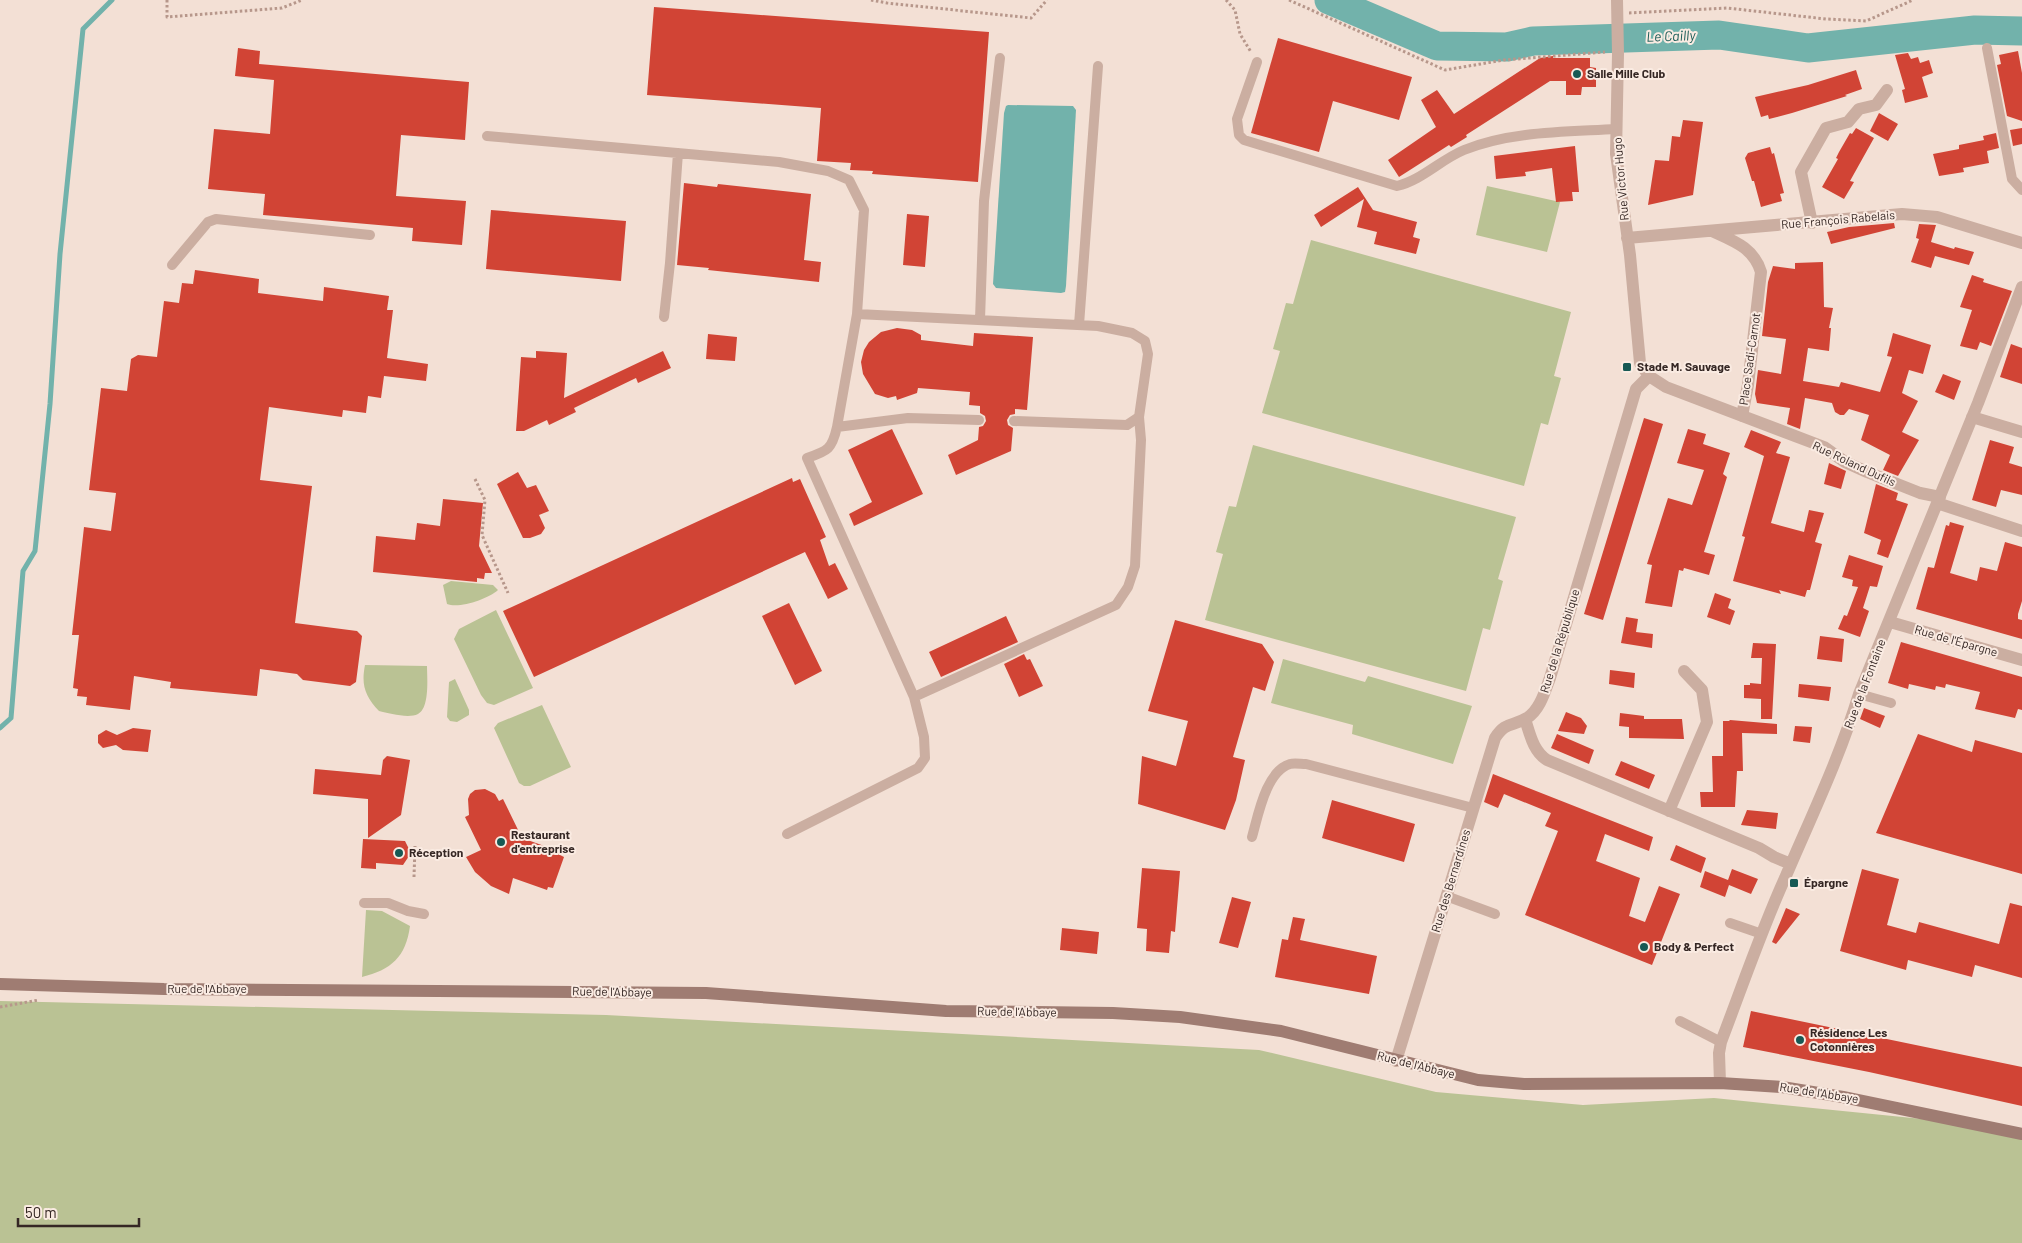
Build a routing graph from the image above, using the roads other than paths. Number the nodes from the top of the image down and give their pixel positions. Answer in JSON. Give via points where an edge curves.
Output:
{"nodes":[{"id":1,"x":1617,"y":0,"type":"edge"},
{"id":2,"x":1987,"y":48,"type":"dead end"},
{"id":3,"x":1000,"y":58,"type":"dead end"},
{"id":4,"x":1256,"y":62,"type":"road end"},
{"id":5,"x":1098,"y":66,"type":"dead end"},
{"id":6,"x":1887,"y":90,"type":"dead end"},
{"id":7,"x":1616,"y":129,"type":"junction"},
{"id":8,"x":487,"y":136,"type":"dead end"},
{"id":9,"x":678,"y":153,"type":"junction"},
{"id":10,"x":2022,"y":190,"type":"edge"},
{"id":11,"x":1812,"y":223,"type":"junction"},
{"id":12,"x":1710,"y":230,"type":"junction"},
{"id":13,"x":370,"y":235,"type":"dead end"},
{"id":14,"x":1627,"y":238,"type":"junction"},
{"id":15,"x":2022,"y":243,"type":"edge"},
{"id":16,"x":172,"y":265,"type":"dead end"},
{"id":17,"x":2022,"y":287,"type":"edge"},
{"id":18,"x":856,"y":314,"type":"junction"},
{"id":19,"x":664,"y":317,"type":"dead end"},
{"id":20,"x":980,"y":320,"type":"junction"},
{"id":21,"x":1079,"y":325,"type":"junction"},
{"id":22,"x":1649,"y":376,"type":"junction"},
{"id":23,"x":1742,"y":416,"type":"junction"},
{"id":24,"x":1139,"y":417,"type":"junction"},
{"id":25,"x":1972,"y":417,"type":"junction"},
{"id":26,"x":979,"y":420,"type":"dead end"},
{"id":27,"x":1014,"y":421,"type":"dead end"},
{"id":28,"x":837,"y":427,"type":"junction"},
{"id":29,"x":2022,"y":432,"type":"edge"},
{"id":30,"x":1938,"y":500,"type":"junction"},
{"id":31,"x":2022,"y":531,"type":"edge"},
{"id":32,"x":1890,"y":622,"type":"junction"},
{"id":33,"x":2022,"y":660,"type":"edge"},
{"id":34,"x":1684,"y":671,"type":"dead end"},
{"id":35,"x":1860,"y":694,"type":"junction"},
{"id":36,"x":914,"y":696,"type":"junction"},
{"id":37,"x":1891,"y":703,"type":"dead end"},
{"id":38,"x":1525,"y":719,"type":"junction"},
{"id":39,"x":1473,"y":808,"type":"junction"},
{"id":40,"x":1669,"y":811,"type":"junction"},
{"id":41,"x":787,"y":834,"type":"dead end"},
{"id":42,"x":1252,"y":836,"type":"dead end"},
{"id":43,"x":1791,"y":864,"type":"junction"},
{"id":44,"x":1446,"y":896,"type":"junction"},
{"id":45,"x":364,"y":903,"type":"dead end"},
{"id":46,"x":424,"y":914,"type":"dead end"},
{"id":47,"x":1495,"y":914,"type":"dead end"},
{"id":48,"x":1730,"y":923,"type":"dead end"},
{"id":49,"x":1762,"y":934,"type":"junction"},
{"id":50,"x":0,"y":984,"type":"edge"},
{"id":51,"x":1680,"y":1021,"type":"dead end"},
{"id":52,"x":1721,"y":1042,"type":"junction"},
{"id":53,"x":1396,"y":1061,"type":"junction"},
{"id":54,"x":1720,"y":1084,"type":"junction"},
{"id":55,"x":2022,"y":1134,"type":"edge"}],
"edges":[{"from":1,"to":7,"type":"street","name":"Rue Victor Hugo"},
{"from":2,"to":10,"type":"lane","via":[[2012,179]]},
{"from":3,"to":20,"type":"lane","via":[[984,200]]},
{"from":4,"to":7,"type":"lane","via":[[1237,119],[1238,135],[1244,140],[1397,186],[1410,183],[1464,150],[1486,143],[1516,136]]},
{"from":5,"to":21,"type":"lane"},
{"from":6,"to":11,"type":"street","via":[[1876,105],[1859,109],[1848,122],[1826,128],[1801,172]]},
{"from":7,"to":14,"type":"street","name":"Rue Victor Hugo","via":[[1616,154]]},
{"from":8,"to":9,"type":"lane"},
{"from":9,"to":18,"type":"lane","via":[[803,165],[849,180],[864,210]]},
{"from":9,"to":19,"type":"lane"},
{"from":11,"to":12,"type":"street","name":"Rue François Rabelais"},
{"from":11,"to":15,"type":"street","name":"Rue François Rabelais","via":[[1886,215],[1937,217]]},
{"from":12,"to":14,"type":"street"},
{"from":12,"to":23,"type":"street","name":"Place Sadi-Carnot","via":[[1748,250],[1761,272]]},
{"from":13,"to":16,"type":"lane","via":[[216,219],[208,222]]},
{"from":14,"to":22,"type":"street","via":[[1640,362]]},
{"from":17,"to":25,"type":"street","name":"Rue de la Fontaine"},
{"from":18,"to":20,"type":"lane"},
{"from":18,"to":28,"type":"lane"},
{"from":20,"to":21,"type":"lane"},
{"from":21,"to":24,"type":"lane","via":[[1132,333],[1145,341],[1148,354]]},
{"from":22,"to":23,"type":"street","name":"Place Sadi-Carnot","via":[[1666,387]]},
{"from":22,"to":38,"type":"street","name":"Rue de la République","via":[[1636,389],[1550,678],[1536,708]]},
{"from":23,"to":30,"type":"street","name":"Rue Roland Dufils","via":[[1824,448],[1845,462]]},
{"from":24,"to":27,"type":"lane","via":[[1127,425],[1110,426]]},
{"from":24,"to":36,"type":"lane","via":[[1141,440],[1135,566],[1128,587],[1116,605]]},
{"from":25,"to":29,"type":"street"},
{"from":25,"to":30,"type":"street","name":"Rue de la Fontaine"},
{"from":26,"to":28,"type":"lane","via":[[908,418]]},
{"from":28,"to":36,"type":"lane","via":[[833,445],[807,458]]},
{"from":30,"to":31,"type":"street","name":"Rue Roland Dufils"},
{"from":30,"to":32,"type":"street","name":"Rue de la Fontaine"},
{"from":32,"to":33,"type":"street","name":"Rue de l'Épargne"},
{"from":32,"to":35,"type":"street","name":"Rue de la Fontaine"},
{"from":34,"to":40,"type":"street","via":[[1702,690],[1708,722]]},
{"from":35,"to":37,"type":"lane"},
{"from":35,"to":43,"type":"street","name":"Rue de la Fontaine"},
{"from":36,"to":41,"type":"lane","via":[[924,736],[925,758],[918,768]]},
{"from":38,"to":39,"type":"street","name":"Rue des Bernardines","via":[[1502,727],[1495,738]]},
{"from":38,"to":40,"type":"street","via":[[1540,755],[1547,760]]},
{"from":39,"to":42,"type":"lane","via":[[1306,764],[1289,764],[1274,775]]},
{"from":39,"to":44,"type":"street","name":"Rue des Bernardines"},
{"from":40,"to":43,"type":"street"},
{"from":43,"to":49,"type":"street","name":"Rue de la Fontaine"},
{"from":44,"to":47,"type":"lane"},
{"from":44,"to":53,"type":"street","name":"Rue des Bernardines"},
{"from":45,"to":46,"type":"lane","via":[[388,903]]},
{"from":48,"to":49,"type":"lane"},
{"from":49,"to":52,"type":"street","name":"Rue de la Fontaine"},
{"from":50,"to":53,"type":"street","name":"Rue de l'Abbaye","via":[[164,989],[706,993],[946,1011],[1112,1013],[1180,1017],[1281,1031]]},
{"from":51,"to":52,"type":"lane"},
{"from":52,"to":54,"type":"street","name":"Rue de la Fontaine"},
{"from":53,"to":54,"type":"street","name":"Rue de l'Abbaye","via":[[1478,1080],[1524,1084]]},
{"from":54,"to":55,"type":"street","name":"Rue de l'Abbaye","via":[[1805,1090]]}]}
